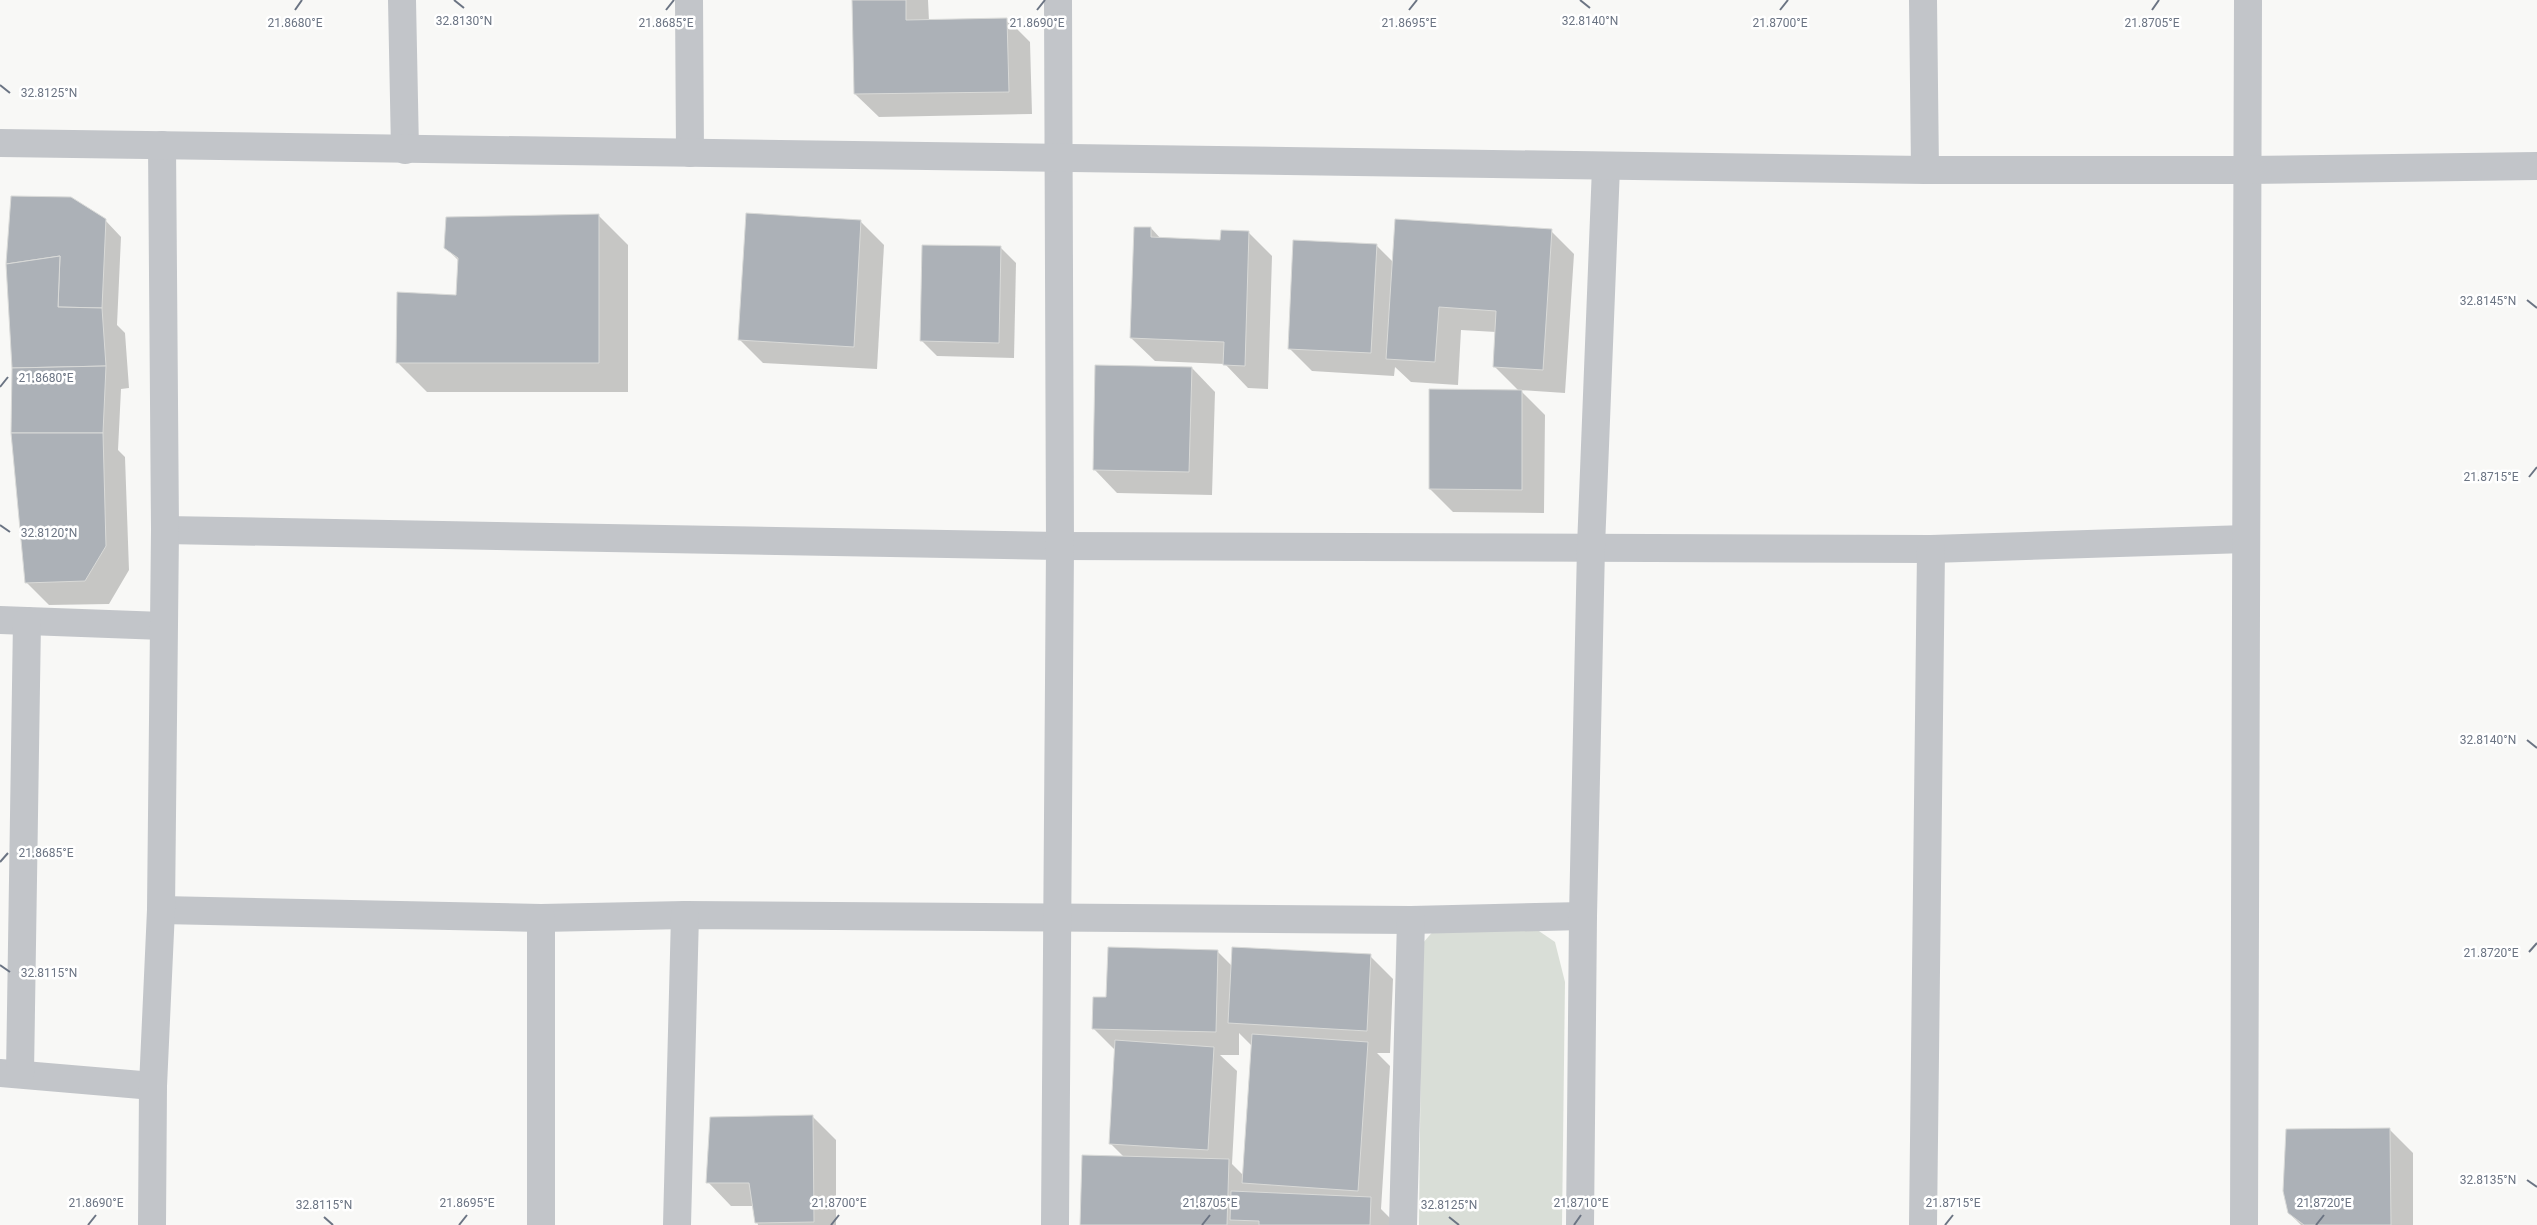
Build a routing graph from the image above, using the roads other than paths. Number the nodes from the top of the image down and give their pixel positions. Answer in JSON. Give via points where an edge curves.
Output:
{"nodes":[{"id":1,"x":402,"y":0,"type":"edge"},
{"id":2,"x":689,"y":0,"type":"edge"},
{"id":3,"x":1058,"y":0,"type":"edge"},
{"id":4,"x":1923,"y":0,"type":"edge"},
{"id":5,"x":2248,"y":0,"type":"edge"},
{"id":6,"x":0,"y":143,"type":"edge"},
{"id":7,"x":162,"y":145,"type":"junction"},
{"id":8,"x":405,"y":150,"type":"junction"},
{"id":9,"x":690,"y":153,"type":"junction"},
{"id":10,"x":1059,"y":158,"type":"junction"},
{"id":11,"x":2537,"y":166,"type":"edge"},
{"id":12,"x":1606,"y":167,"type":"junction"},
{"id":13,"x":1925,"y":170,"type":"junction"},
{"id":14,"x":2248,"y":170,"type":"junction"},
{"id":15,"x":164,"y":530,"type":"junction"},
{"id":16,"x":2246,"y":539,"type":"junction"},
{"id":17,"x":1060,"y":546,"type":"junction"},
{"id":18,"x":1591,"y":547,"type":"junction"},
{"id":19,"x":1931,"y":549,"type":"junction"},
{"id":20,"x":0,"y":620,"type":"edge"},
{"id":21,"x":28,"y":621,"type":"junction"},
{"id":22,"x":163,"y":626,"type":"junction"},
{"id":23,"x":161,"y":910,"type":"junction"},
{"id":24,"x":685,"y":915,"type":"junction"},
{"id":25,"x":1583,"y":916,"type":"junction"},
{"id":26,"x":1059,"y":917,"type":"junction"},
{"id":27,"x":541,"y":918,"type":"junction"},
{"id":28,"x":1411,"y":920,"type":"junction"},
{"id":29,"x":10,"y":1074,"type":"edge"},
{"id":30,"x":153,"y":1086,"type":"junction"},
{"id":31,"x":152,"y":1225,"type":"edge"},
{"id":32,"x":541,"y":1225,"type":"edge"},
{"id":33,"x":677,"y":1225,"type":"edge"},
{"id":34,"x":1055,"y":1225,"type":"edge"},
{"id":35,"x":1403,"y":1225,"type":"edge"},
{"id":36,"x":1580,"y":1225,"type":"edge"},
{"id":37,"x":1923,"y":1225,"type":"edge"},
{"id":38,"x":2244,"y":1225,"type":"edge"}],
"edges":[{"from":1,"to":8,"type":"street"},
{"from":2,"to":9,"type":"street"},
{"from":3,"to":10,"type":"street"},
{"from":4,"to":13,"type":"street"},
{"from":5,"to":14,"type":"street"},
{"from":6,"to":7,"type":"street"},
{"from":7,"to":8,"type":"street"},
{"from":7,"to":15,"type":"street"},
{"from":8,"to":9,"type":"street"},
{"from":9,"to":10,"type":"street"},
{"from":10,"to":12,"type":"street"},
{"from":10,"to":17,"type":"street"},
{"from":11,"to":14,"type":"street"},
{"from":12,"to":13,"type":"street"},
{"from":12,"to":18,"type":"street"},
{"from":13,"to":14,"type":"street"},
{"from":14,"to":16,"type":"street"},
{"from":15,"to":17,"type":"street"},
{"from":15,"to":22,"type":"street"},
{"from":16,"to":19,"type":"street"},
{"from":16,"to":38,"type":"street"},
{"from":17,"to":18,"type":"street"},
{"from":17,"to":26,"type":"street"},
{"from":18,"to":19,"type":"street"},
{"from":18,"to":25,"type":"street"},
{"from":19,"to":37,"type":"street"},
{"from":20,"to":21,"type":"street"},
{"from":21,"to":22,"type":"street"},
{"from":21,"to":29,"type":"street"},
{"from":22,"to":23,"type":"street"},
{"from":23,"to":27,"type":"street"},
{"from":23,"to":30,"type":"street"},
{"from":24,"to":26,"type":"street"},
{"from":24,"to":27,"type":"street"},
{"from":24,"to":33,"type":"street"},
{"from":25,"to":28,"type":"street"},
{"from":25,"to":36,"type":"street"},
{"from":26,"to":28,"type":"street"},
{"from":26,"to":34,"type":"street"},
{"from":27,"to":32,"type":"street"},
{"from":28,"to":35,"type":"street"},
{"from":29,"to":30,"type":"street"},
{"from":30,"to":31,"type":"street"}]}
